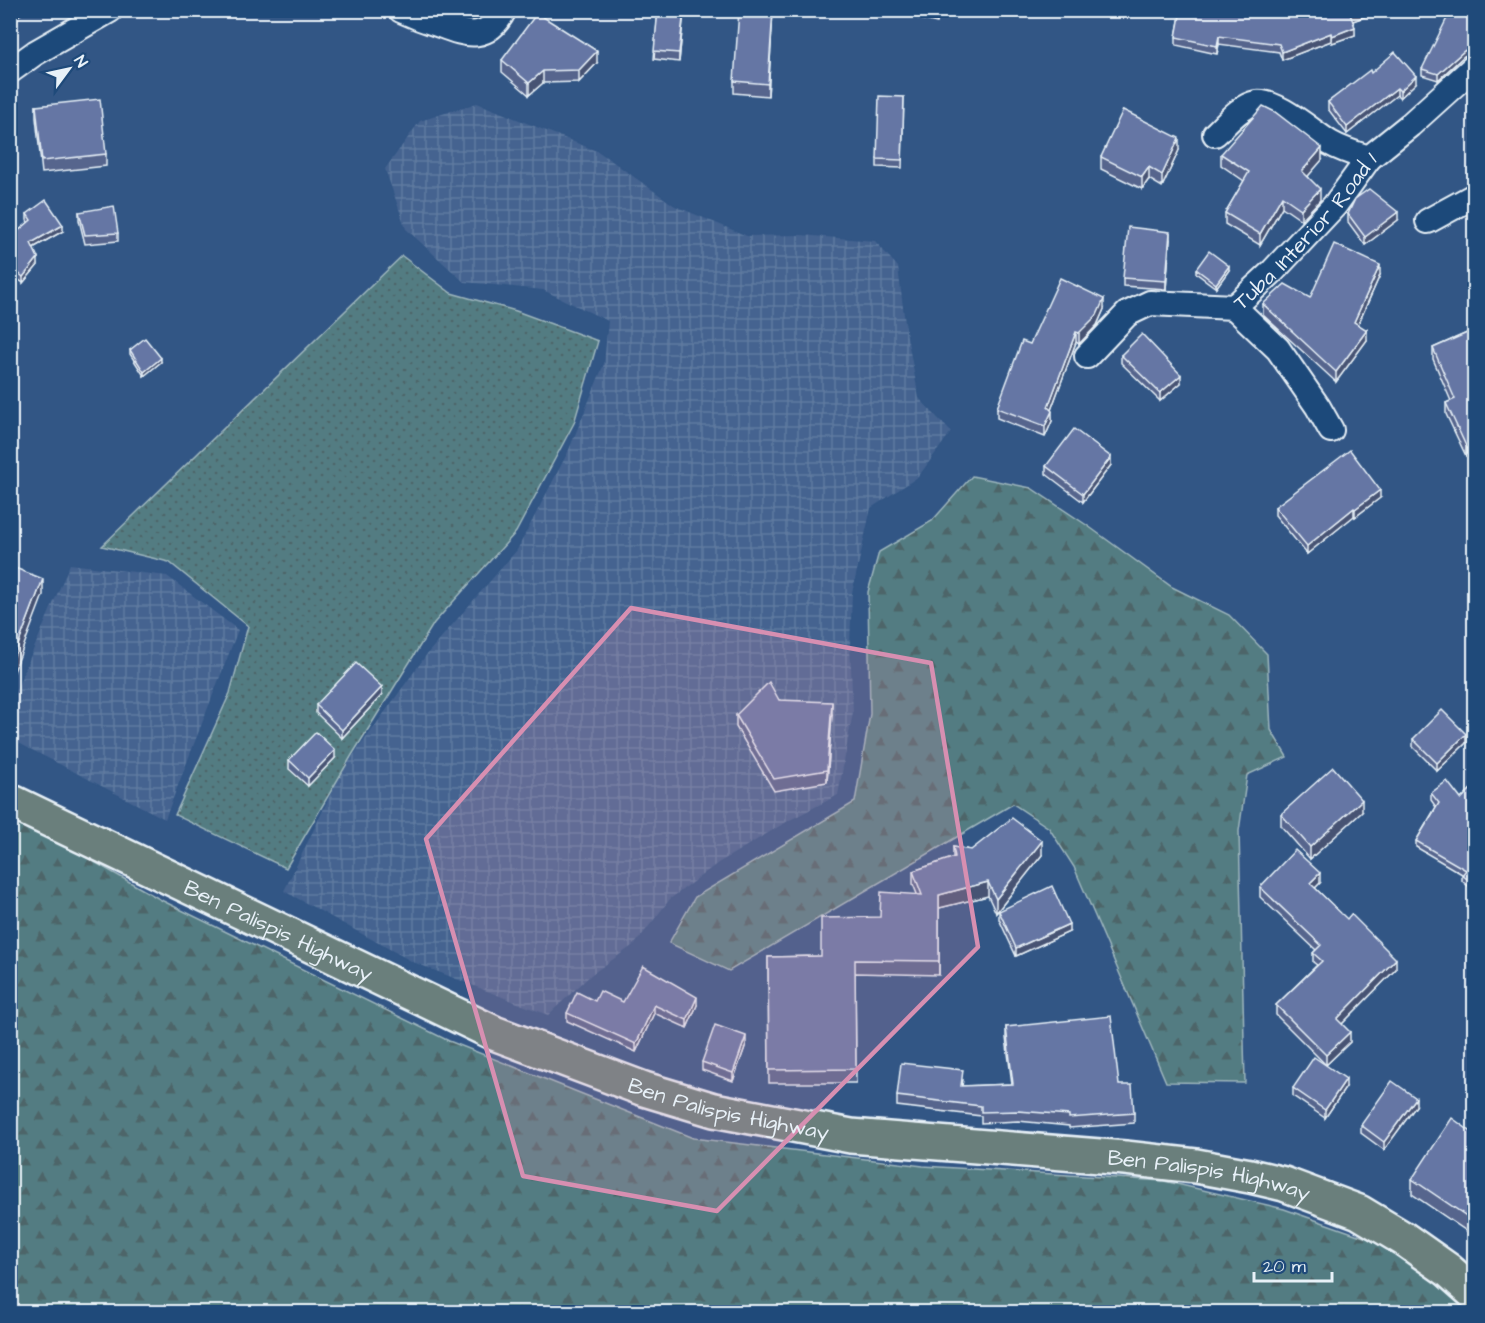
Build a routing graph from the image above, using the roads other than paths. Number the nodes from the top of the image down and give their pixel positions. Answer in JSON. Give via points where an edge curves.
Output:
{"nodes":[{"id":1,"x":110,"y":10,"type":"edge"},
{"id":2,"x":401,"y":10,"type":"edge"},
{"id":3,"x":504,"y":10,"type":"edge"},
{"id":4,"x":1474,"y":67,"type":"edge"},
{"id":5,"x":10,"y":71,"type":"edge"},
{"id":6,"x":1215,"y":134,"type":"dead end"},
{"id":7,"x":1369,"y":158,"type":"junction"},
{"id":8,"x":1474,"y":196,"type":"edge"},
{"id":9,"x":1428,"y":221,"type":"dead end"},
{"id":10,"x":1234,"y":308,"type":"junction"},
{"id":11,"x":1087,"y":356,"type":"dead end"},
{"id":12,"x":1331,"y":430,"type":"dead end"},
{"id":13,"x":10,"y":801,"type":"edge"},
{"id":14,"x":1474,"y":1293,"type":"edge"}],
"edges":[{"from":1,"to":5,"type":"street"},
{"from":2,"to":3,"type":"street","via":[[460,33],[475,34],[496,24]]},
{"from":4,"to":7,"type":"street","name":"Tuba Interior Road 1"},
{"from":6,"to":7,"type":"street","via":[[1248,106],[1266,103],[1331,144]]},
{"from":7,"to":10,"type":"street","name":"Tuba Interior Road 1","via":[[1335,206]]},
{"from":8,"to":9,"type":"street"},
{"from":10,"to":11,"type":"street","name":"Tuba Interior Road 1","via":[[1150,303],[1127,314]]},
{"from":10,"to":12,"type":"street","via":[[1278,349]]},
{"from":13,"to":14,"type":"main road","name":"Ben Palispis Highway","via":[[494,1033],[645,1089],[714,1110],[851,1136],[1137,1159],[1273,1181],[1359,1212],[1404,1239]]}]}
